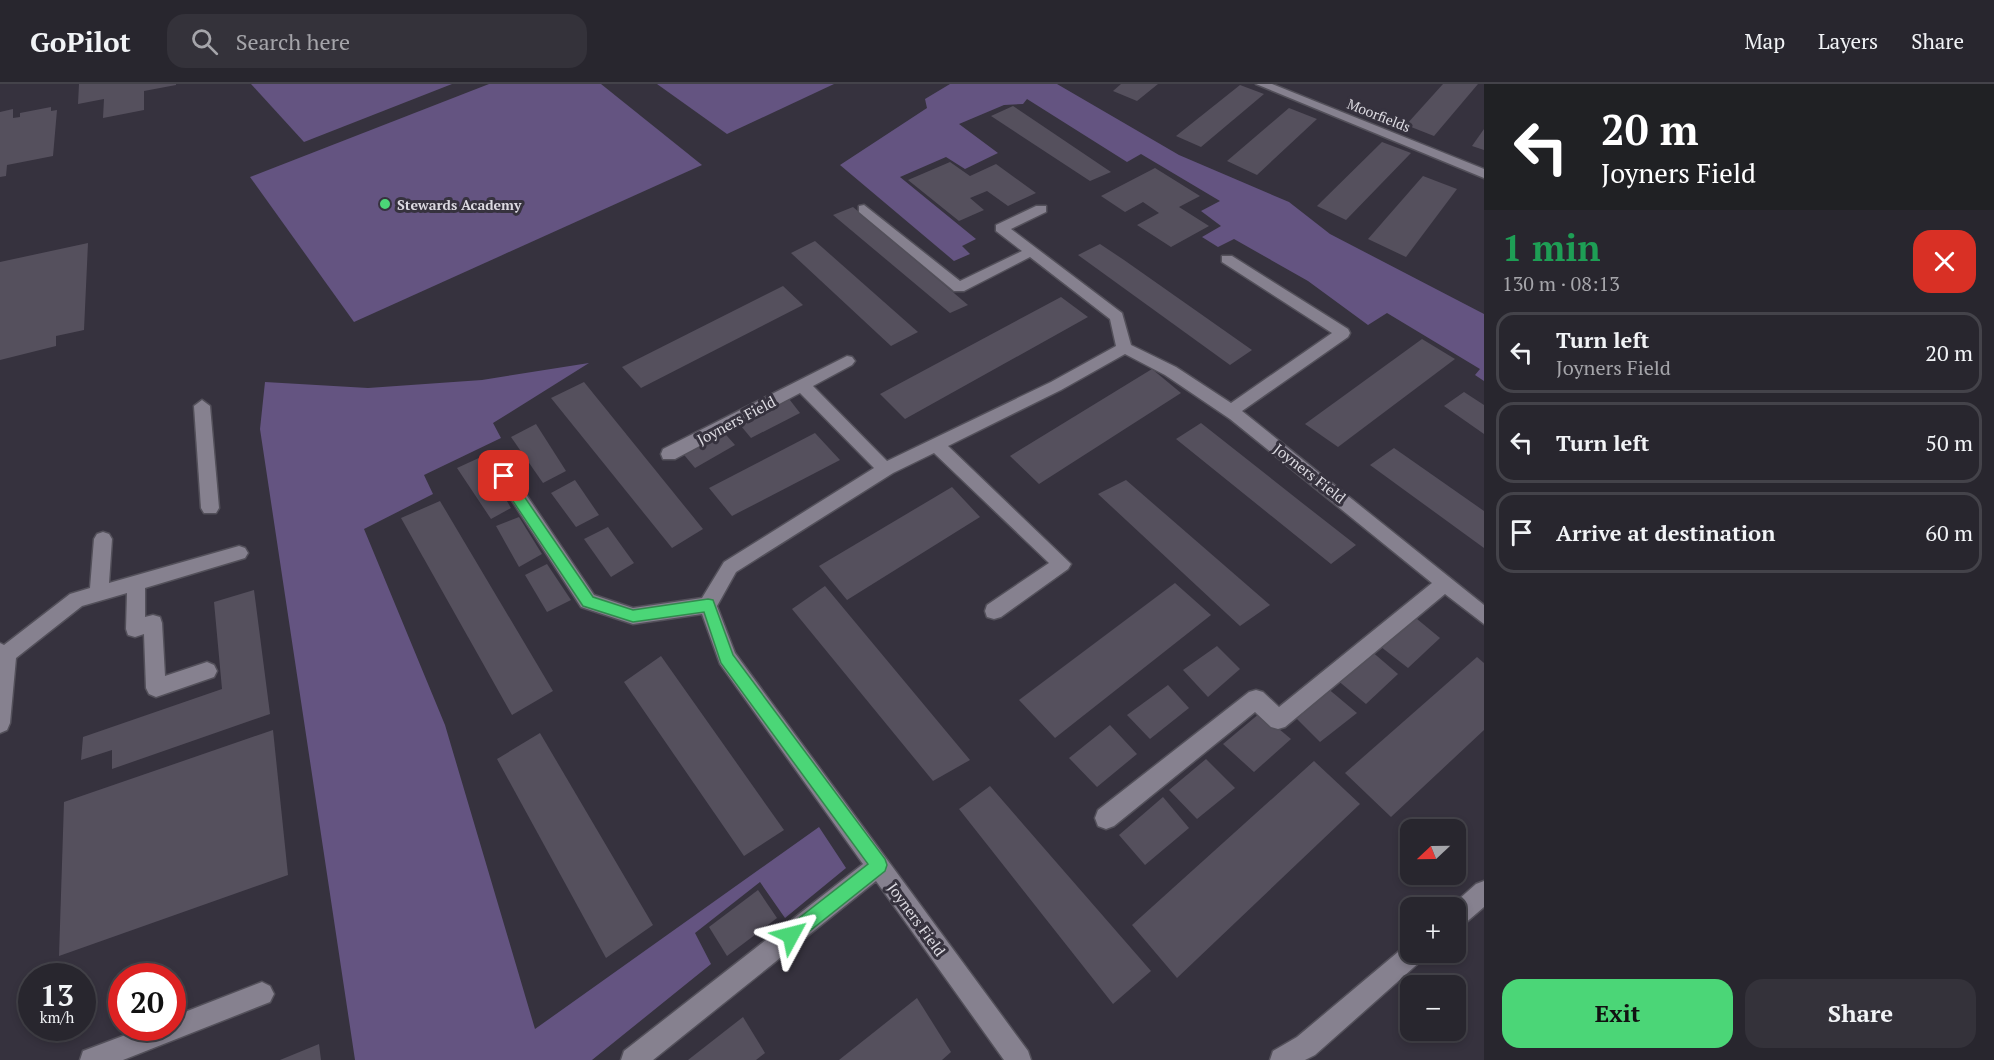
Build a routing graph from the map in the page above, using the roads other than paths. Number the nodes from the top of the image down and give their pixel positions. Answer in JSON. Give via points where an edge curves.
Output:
{"nodes":[{"id":1,"x":1262,"y":84,"type":"edge"},
{"id":2,"x":1294,"y":84,"type":"edge"},
{"id":3,"x":1284,"y":93,"type":"junction"},
{"id":4,"x":1484,"y":174,"type":"edge"},
{"id":5,"x":864,"y":208,"type":"dead end"},
{"id":6,"x":1041,"y":208,"type":"dead end"},
{"id":7,"x":1029,"y":252,"type":"junction"},
{"id":8,"x":1227,"y":259,"type":"dead end"},
{"id":9,"x":1124,"y":348,"type":"junction"},
{"id":10,"x":847,"y":361,"type":"dead end"},
{"id":11,"x":802,"y":385,"type":"junction"},
{"id":12,"x":202,"y":406,"type":"dead end"},
{"id":13,"x":1232,"y":411,"type":"junction"},
{"id":14,"x":938,"y":446,"type":"junction"},
{"id":15,"x":669,"y":454,"type":"dead end"},
{"id":16,"x":492,"y":458,"type":"dead end"},
{"id":17,"x":886,"y":470,"type":"junction"},
{"id":18,"x":210,"y":508,"type":"dead end"},
{"id":19,"x":103,"y":539,"type":"dead end"},
{"id":20,"x":239,"y":554,"type":"dead end"},
{"id":21,"x":136,"y":582,"type":"junction"},
{"id":22,"x":1445,"y":583,"type":"junction"},
{"id":23,"x":99,"y":593,"type":"junction"},
{"id":24,"x":708,"y":605,"type":"junction"},
{"id":25,"x":994,"y":611,"type":"dead end"},
{"id":26,"x":1484,"y":616,"type":"edge"},
{"id":27,"x":4,"y":653,"type":"edge"},
{"id":28,"x":207,"y":671,"type":"dead end"},
{"id":29,"x":0,"y":723,"type":"edge"},
{"id":30,"x":1106,"y":818,"type":"dead end"},
{"id":31,"x":879,"y":865,"type":"junction"},
{"id":32,"x":1484,"y":892,"type":"edge"},
{"id":33,"x":1466,"y":908,"type":"edge"},
{"id":34,"x":1401,"y":963,"type":"edge"},
{"id":35,"x":262,"y":994,"type":"dead end"},
{"id":36,"x":92,"y":1060,"type":"edge"},
{"id":37,"x":633,"y":1060,"type":"edge"},
{"id":38,"x":1019,"y":1060,"type":"edge"},
{"id":39,"x":1282,"y":1060,"type":"edge"}],
"edges":[{"from":1,"to":3,"type":"street","name":"Moorfields"},
{"from":2,"to":3,"type":"street"},
{"from":3,"to":4,"type":"street","name":"Moorfields"},
{"from":5,"to":7,"type":"street","via":[[959,288]]},
{"from":6,"to":7,"type":"street","via":[[1001,228]]},
{"from":7,"to":9,"type":"street","via":[[1117,317]]},
{"from":8,"to":13,"type":"street","via":[[1343,333]]},
{"from":9,"to":13,"type":"street","name":"Joyners Field","via":[[1161,363]]},
{"from":9,"to":14,"type":"street"},
{"from":10,"to":11,"type":"street","name":"Joyners Field"},
{"from":11,"to":15,"type":"street","name":"Joyners Field"},
{"from":11,"to":17,"type":"street"},
{"from":12,"to":18,"type":"street"},
{"from":13,"to":22,"type":"street","name":"Joyners Field","via":[[1388,533]]},
{"from":14,"to":17,"type":"street"},
{"from":14,"to":25,"type":"street","via":[[1062,564]]},
{"from":16,"to":24,"type":"street","via":[[588,601],[633,616]]},
{"from":17,"to":24,"type":"street","via":[[730,567]]},
{"from":19,"to":23,"type":"street"},
{"from":20,"to":21,"type":"street"},
{"from":21,"to":23,"type":"street"},
{"from":21,"to":28,"type":"street","via":[[135,629],[153,623],[156,688]]},
{"from":22,"to":26,"type":"street","name":"Joyners Field"},
{"from":22,"to":30,"type":"street","via":[[1278,720],[1256,699]]},
{"from":23,"to":27,"type":"street","via":[[76,600]]},
{"from":24,"to":31,"type":"street","name":"Joyners Field","via":[[727,658]]},
{"from":27,"to":29,"type":"street"},
{"from":31,"to":37,"type":"street"},
{"from":31,"to":38,"type":"street","name":"Joyners Field"},
{"from":32,"to":33,"type":"street"},
{"from":34,"to":39,"type":"street","via":[[1306,1046]]},
{"from":35,"to":36,"type":"street"}]}
